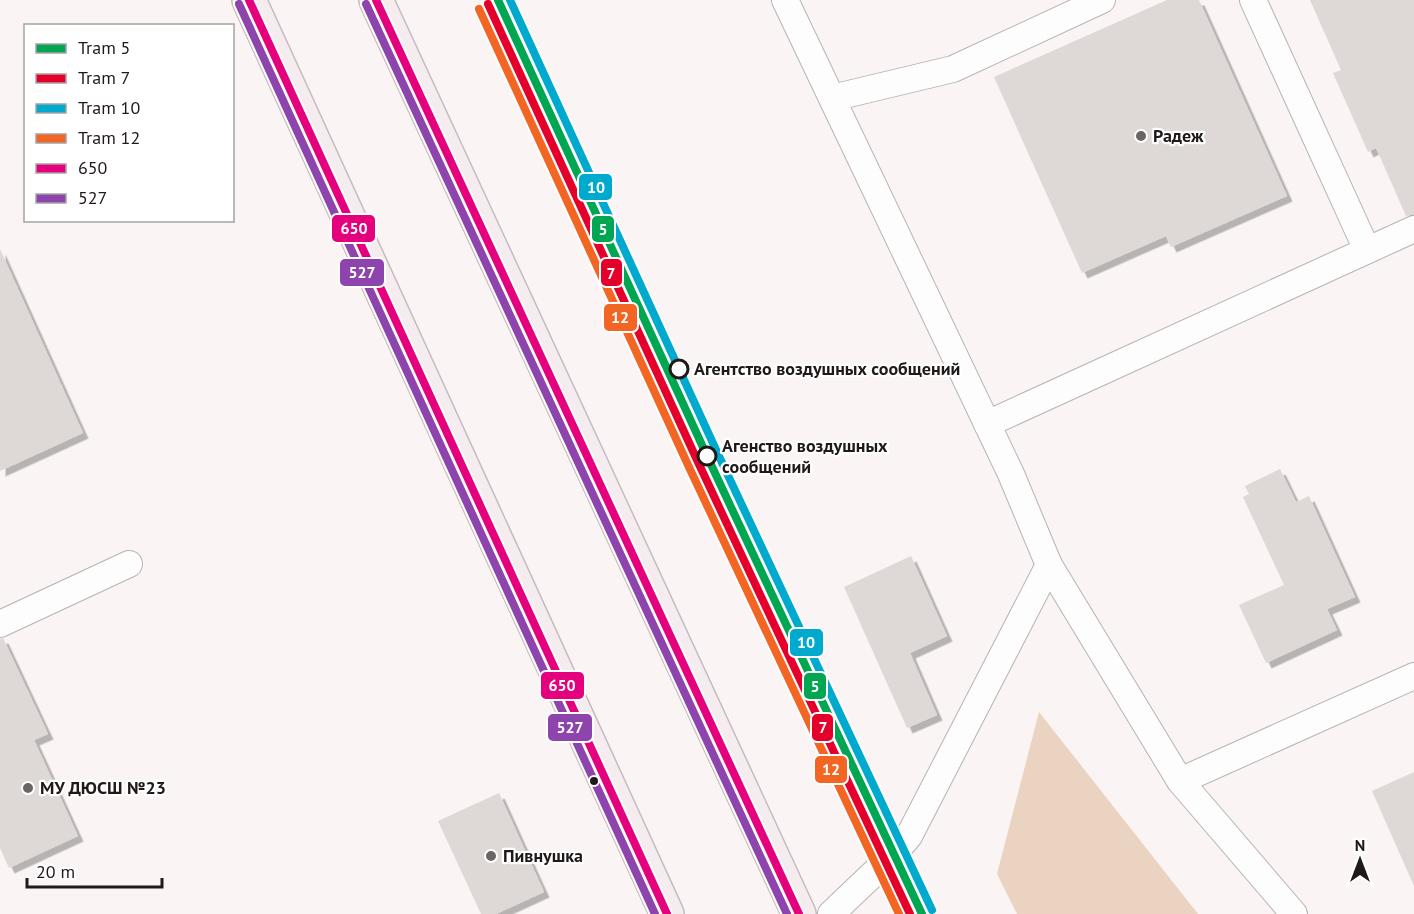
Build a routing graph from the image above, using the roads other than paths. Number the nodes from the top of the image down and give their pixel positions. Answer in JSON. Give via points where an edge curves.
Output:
{"nodes":[{"id":1,"x":249,"y":0,"type":"edge"},
{"id":2,"x":376,"y":0,"type":"edge"},
{"id":3,"x":785,"y":0,"type":"edge"},
{"id":4,"x":1102,"y":0,"type":"edge"},
{"id":5,"x":1253,"y":0,"type":"edge"},
{"id":6,"x":832,"y":98,"type":"junction"},
{"id":7,"x":1414,"y":229,"type":"edge"},
{"id":8,"x":1367,"y":250,"type":"junction"},
{"id":9,"x":987,"y":424,"type":"junction"},
{"id":10,"x":129,"y":564,"type":"dead end"},
{"id":11,"x":1049,"y":565,"type":"junction"},
{"id":12,"x":0,"y":624,"type":"edge"},
{"id":13,"x":1414,"y":676,"type":"edge"},
{"id":14,"x":1180,"y":781,"type":"junction"},
{"id":15,"x":667,"y":914,"type":"edge"},
{"id":16,"x":799,"y":914,"type":"edge"},
{"id":17,"x":831,"y":914,"type":"edge"},
{"id":18,"x":1294,"y":914,"type":"edge"}],
"edges":[{"from":1,"to":15,"type":"highway"},
{"from":2,"to":16,"type":"highway"},
{"from":3,"to":6,"type":"lane"},
{"from":4,"to":6,"type":"lane","via":[[953,69]]},
{"from":5,"to":8,"type":"lane"},
{"from":6,"to":9,"type":"lane"},
{"from":7,"to":8,"type":"lane"},
{"from":8,"to":9,"type":"lane"},
{"from":9,"to":11,"type":"lane"},
{"from":10,"to":12,"type":"lane"},
{"from":11,"to":14,"type":"lane"},
{"from":11,"to":17,"type":"lane","via":[[909,836]]},
{"from":13,"to":14,"type":"lane"},
{"from":14,"to":18,"type":"lane"}]}
